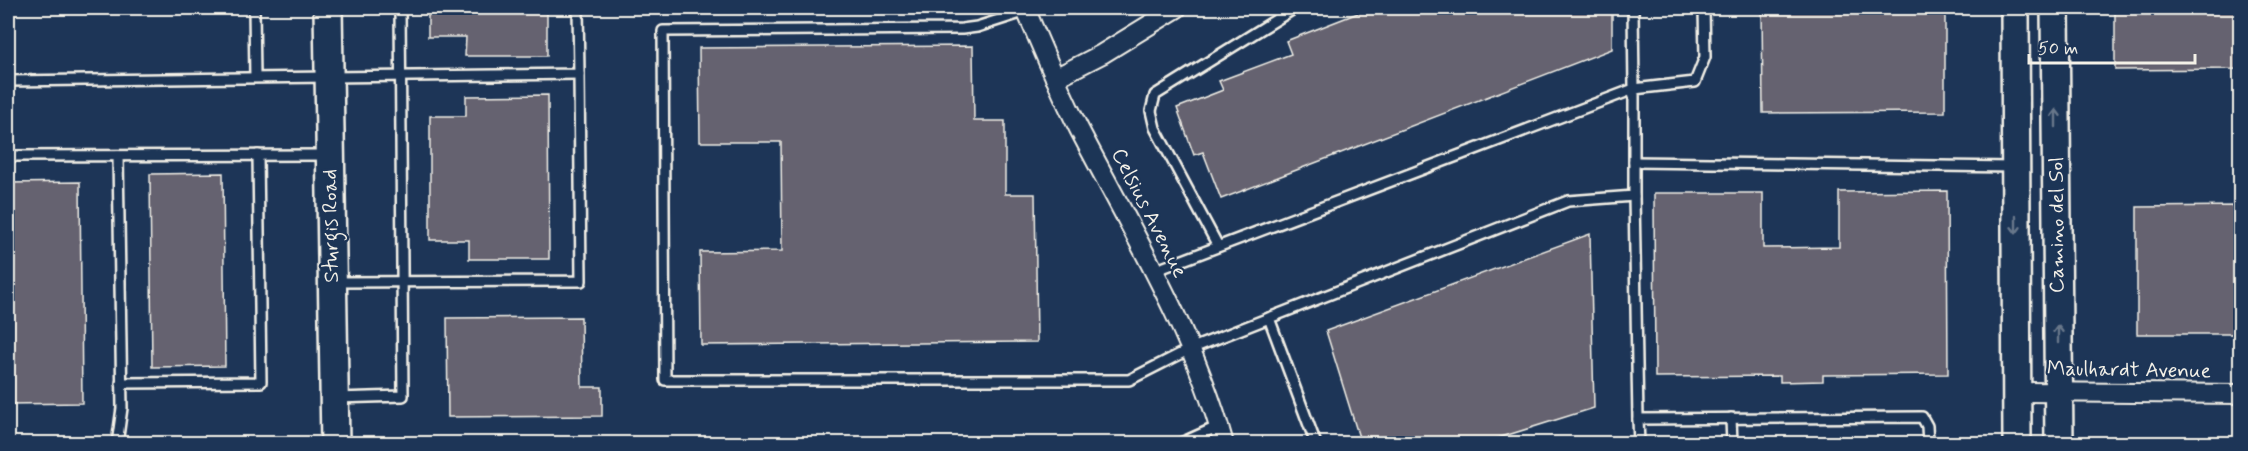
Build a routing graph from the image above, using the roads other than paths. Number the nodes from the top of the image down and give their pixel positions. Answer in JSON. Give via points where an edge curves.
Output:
{"nodes":[{"id":1,"x":254,"y":8,"type":"edge"},
{"id":2,"x":328,"y":8,"type":"edge"},
{"id":3,"x":400,"y":8,"type":"edge"},
{"id":4,"x":578,"y":8,"type":"edge"},
{"id":5,"x":1177,"y":8,"type":"edge"},
{"id":6,"x":1294,"y":8,"type":"edge"},
{"id":7,"x":1633,"y":8,"type":"edge"},
{"id":8,"x":1704,"y":8,"type":"edge"},
{"id":9,"x":2015,"y":8,"type":"edge"},
{"id":10,"x":2055,"y":8,"type":"edge"},
{"id":11,"x":1026,"y":9,"type":"edge"},
{"id":12,"x":579,"y":74,"type":"junction"},
{"id":13,"x":255,"y":76,"type":"junction"},
{"id":14,"x":401,"y":76,"type":"junction"},
{"id":15,"x":329,"y":77,"type":"junction"},
{"id":16,"x":1055,"y":78,"type":"junction"},
{"id":17,"x":8,"y":81,"type":"edge"},
{"id":18,"x":1634,"y":89,"type":"junction"},
{"id":19,"x":258,"y":155,"type":"junction"},
{"id":20,"x":330,"y":155,"type":"junction"},
{"id":21,"x":8,"y":156,"type":"edge"},
{"id":22,"x":118,"y":156,"type":"junction"},
{"id":23,"x":1634,"y":162,"type":"junction"},
{"id":24,"x":2015,"y":167,"type":"junction"},
{"id":25,"x":1634,"y":196,"type":"junction"},
{"id":26,"x":1218,"y":246,"type":"junction"},
{"id":27,"x":1154,"y":271,"type":"junction"},
{"id":28,"x":403,"y":280,"type":"junction"},
{"id":29,"x":332,"y":282,"type":"junction"},
{"id":30,"x":1269,"y":318,"type":"junction"},
{"id":31,"x":1190,"y":349,"type":"junction"},
{"id":32,"x":121,"y":383,"type":"junction"},
{"id":33,"x":2016,"y":392,"type":"junction"},
{"id":34,"x":2058,"y":392,"type":"junction"},
{"id":35,"x":2241,"y":394,"type":"edge"},
{"id":36,"x":333,"y":398,"type":"junction"},
{"id":37,"x":1731,"y":418,"type":"junction"},
{"id":38,"x":1638,"y":419,"type":"junction"},
{"id":39,"x":1220,"y":426,"type":"junction"},
{"id":40,"x":117,"y":444,"type":"edge"},
{"id":41,"x":335,"y":444,"type":"edge"},
{"id":42,"x":1179,"y":444,"type":"edge"},
{"id":43,"x":1224,"y":444,"type":"edge"},
{"id":44,"x":1316,"y":444,"type":"edge"},
{"id":45,"x":1639,"y":444,"type":"edge"},
{"id":46,"x":1732,"y":444,"type":"edge"},
{"id":47,"x":1928,"y":444,"type":"edge"},
{"id":48,"x":2017,"y":444,"type":"edge"},
{"id":49,"x":2059,"y":444,"type":"edge"}],
"edges":[{"from":1,"to":13,"type":"lane"},
{"from":2,"to":15,"type":"street","name":"Sturgis Road"},
{"from":3,"to":14,"type":"lane"},
{"from":4,"to":12,"type":"lane"},
{"from":5,"to":16,"type":"street"},
{"from":6,"to":26,"type":"lane","via":[[1155,95],[1151,111],[1155,128]]},
{"from":7,"to":18,"type":"lane"},
{"from":8,"to":18,"type":"lane","via":[[1705,57],[1695,82]]},
{"from":9,"to":24,"type":"street","name":"Camino del Sol"},
{"from":34,"to":10,"type":"street","name":"Camino del Sol","one_way":true},
{"from":11,"to":16,"type":"street","name":"Celsius Avenue"},
{"from":11,"to":31,"type":"lane","via":[[962,29],[663,31],[665,380],[1129,380]]},
{"from":12,"to":14,"type":"lane"},
{"from":12,"to":28,"type":"lane","via":[[582,281]]},
{"from":13,"to":15,"type":"lane"},
{"from":13,"to":17,"type":"lane"},
{"from":14,"to":15,"type":"lane"},
{"from":14,"to":28,"type":"lane"},
{"from":15,"to":20,"type":"street","name":"Sturgis Road"},
{"from":16,"to":27,"type":"street","name":"Celsius Avenue"},
{"from":18,"to":23,"type":"lane"},
{"from":18,"to":26,"type":"lane"},
{"from":19,"to":20,"type":"lane"},
{"from":19,"to":22,"type":"lane"},
{"from":19,"to":32,"type":"lane","via":[[261,382]]},
{"from":20,"to":29,"type":"street","name":"Sturgis Road"},
{"from":21,"to":22,"type":"lane"},
{"from":22,"to":32,"type":"lane"},
{"from":23,"to":24,"type":"lane"},
{"from":23,"to":25,"type":"lane"},
{"from":24,"to":33,"type":"street","name":"Camino del Sol","one_way":true},
{"from":25,"to":30,"type":"lane","via":[[1568,201]]},
{"from":25,"to":38,"type":"lane"},
{"from":26,"to":27,"type":"lane"},
{"from":27,"to":31,"type":"street","name":"Celsius Avenue"},
{"from":28,"to":29,"type":"lane"},
{"from":28,"to":36,"type":"lane","via":[[403,396]]},
{"from":29,"to":36,"type":"street","name":"Sturgis Road"},
{"from":30,"to":31,"type":"lane"},
{"from":30,"to":44,"type":"lane"},
{"from":31,"to":39,"type":"street","name":"Celsius Avenue"},
{"from":32,"to":40,"type":"lane"},
{"from":33,"to":34,"type":"street","name":"Maulhardt Avenue"},
{"from":33,"to":48,"type":"street","name":"Camino del Sol"},
{"from":34,"to":35,"type":"street","name":"Maulhardt Avenue"},
{"from":34,"to":49,"type":"street","name":"Camino del Sol"},
{"from":36,"to":41,"type":"street","name":"Sturgis Road"},
{"from":37,"to":38,"type":"lane"},
{"from":37,"to":46,"type":"lane"},
{"from":37,"to":47,"type":"lane","via":[[1922,417]]},
{"from":38,"to":45,"type":"lane"},
{"from":39,"to":42,"type":"lane"},
{"from":39,"to":43,"type":"street","name":"Celsius Avenue"}]}
